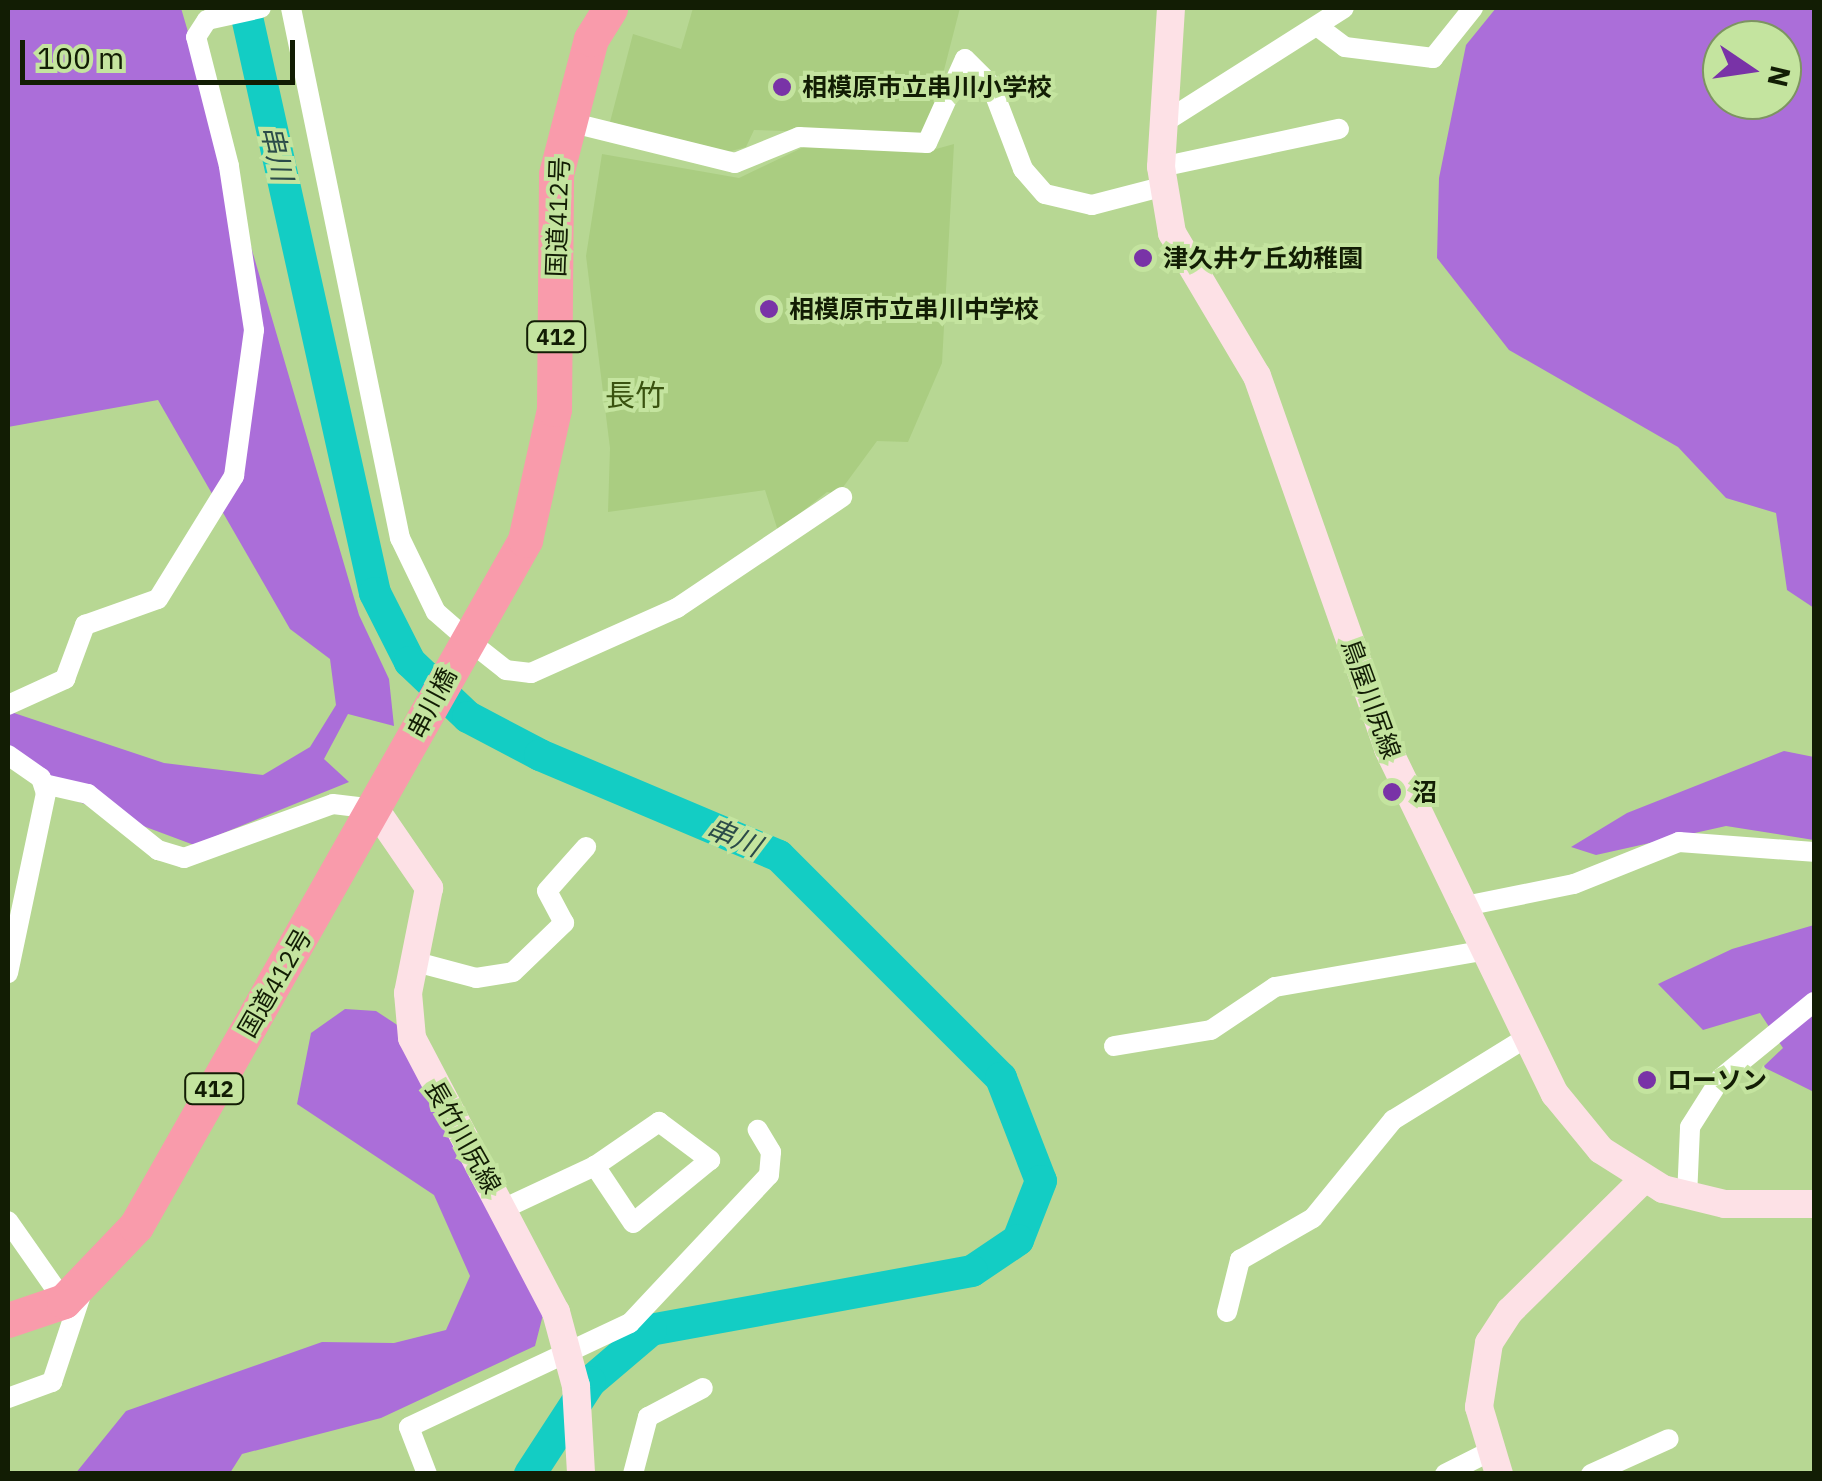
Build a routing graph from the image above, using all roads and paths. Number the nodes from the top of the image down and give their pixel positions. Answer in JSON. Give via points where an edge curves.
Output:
{"nodes":[{"id":1,"x":261,"y":8,"type":"edge"},
{"id":2,"x":291,"y":8,"type":"edge"},
{"id":3,"x":610,"y":8,"type":"edge"},
{"id":4,"x":1171,"y":8,"type":"edge"},
{"id":5,"x":1344,"y":8,"type":"edge"},
{"id":6,"x":1473,"y":8,"type":"edge"},
{"id":7,"x":1317,"y":26,"type":"junction"},
{"id":8,"x":565,"y":121,"type":"junction"},
{"id":9,"x":1163,"y":123,"type":"junction"},
{"id":10,"x":1339,"y":129,"type":"dead end"},
{"id":11,"x":1161,"y":177,"type":"junction"},
{"id":12,"x":842,"y":498,"type":"dead end"},
{"id":13,"x":463,"y":648,"type":"junction"},
{"id":14,"x":8,"y":705,"type":"edge"},
{"id":15,"x":406,"y":751,"type":"joint"},
{"id":16,"x":8,"y":755,"type":"edge"},
{"id":17,"x":44,"y":784,"type":"junction"},
{"id":18,"x":375,"y":809,"type":"junction"},
{"id":19,"x":586,"y":847,"type":"dead end"},
{"id":20,"x":1814,"y":852,"type":"edge"},
{"id":21,"x":1460,"y":907,"type":"junction"},
{"id":22,"x":1482,"y":951,"type":"junction"},
{"id":23,"x":416,"y":962,"type":"junction"},
{"id":24,"x":8,"y":972,"type":"edge"},
{"id":25,"x":1814,"y":1002,"type":"edge"},
{"id":26,"x":1526,"y":1038,"type":"junction"},
{"id":27,"x":1114,"y":1046,"type":"dead end"},
{"id":28,"x":758,"y":1130,"type":"dead end"},
{"id":29,"x":596,"y":1166,"type":"junction"},
{"id":30,"x":1643,"y":1180,"type":"junction"},
{"id":31,"x":1687,"y":1197,"type":"junction"},
{"id":32,"x":1814,"y":1204,"type":"edge"},
{"id":33,"x":504,"y":1209,"type":"junction"},
{"id":34,"x":8,"y":1222,"type":"edge"},
{"id":35,"x":74,"y":1294,"type":"junction"},
{"id":36,"x":1227,"y":1312,"type":"dead end"},
{"id":37,"x":8,"y":1320,"type":"edge"},
{"id":38,"x":570,"y":1354,"type":"junction"},
{"id":39,"x":703,"y":1388,"type":"dead end"},
{"id":40,"x":8,"y":1398,"type":"edge"},
{"id":41,"x":1669,"y":1439,"type":"dead end"},
{"id":42,"x":1494,"y":1463,"type":"edge"},
{"id":43,"x":428,"y":1474,"type":"edge"},
{"id":44,"x":582,"y":1474,"type":"edge"},
{"id":45,"x":633,"y":1474,"type":"edge"},
{"id":46,"x":1445,"y":1474,"type":"edge"},
{"id":47,"x":1591,"y":1474,"type":"edge"}],
"edges":[{"from":1,"to":14,"type":"street","via":[[207,20],[198,45],[229,166],[254,330],[234,476],[158,599],[85,625],[65,678]]},
{"from":2,"to":13,"type":"street","via":[[400,538],[436,612]]},
{"from":3,"to":8,"type":"highway","name":"国道412号","number":"412"},
{"from":4,"to":9,"type":"main road","name":"鳥屋川尻線"},
{"from":5,"to":7,"type":"street"},
{"from":6,"to":7,"type":"street","via":[[1432,58],[1346,46]]},
{"from":7,"to":9,"type":"street"},
{"from":8,"to":11,"type":"street","via":[[734,163],[799,137],[927,143],[965,59],[991,86],[1023,169],[1044,194],[1092,206]]},
{"from":8,"to":13,"type":"highway","name":"国道412号","number":"412","via":[[544,479],[526,540]]},
{"from":9,"to":11,"type":"main road","name":"鳥屋川尻線"},
{"from":10,"to":11,"type":"street"},
{"from":11,"to":21,"type":"main road","name":"鳥屋川尻線","via":[[1184,260],[1257,376],[1383,737]]},
{"from":12,"to":13,"type":"street","via":[[677,608],[531,673],[506,670]]},
{"from":13,"to":15,"type":"highway","name":"串川橋","number":"412"},
{"from":15,"to":18,"type":"highway","name":"国道412号","number":"412"},
{"from":16,"to":17,"type":"street"},
{"from":17,"to":18,"type":"street","via":[[88,794],[158,850],[184,858],[334,804]]},
{"from":17,"to":24,"type":"street"},
{"from":18,"to":23,"type":"main road","name":"長竹川尻線","via":[[427,881]]},
{"from":18,"to":35,"type":"highway","name":"国道412号","number":"412","via":[[136,1226]]},
{"from":19,"to":23,"type":"street","via":[[547,891],[564,923],[513,972],[476,978]]},
{"from":20,"to":21,"type":"street","via":[[1679,842],[1574,884]]},
{"from":21,"to":22,"type":"main road","name":"鳥屋川尻線"},
{"from":22,"to":26,"type":"main road","name":"鳥屋川尻線"},
{"from":22,"to":27,"type":"street","via":[[1275,987],[1211,1030]]},
{"from":23,"to":33,"type":"main road","name":"長竹川尻線","via":[[408,1012],[416,1051]]},
{"from":25,"to":31,"type":"street","via":[[1721,1078],[1690,1126]]},
{"from":26,"to":30,"type":"main road","name":"鳥屋川尻線","via":[[1575,1124]]},
{"from":26,"to":36,"type":"street","via":[[1393,1120],[1313,1218],[1240,1260]]},
{"from":28,"to":38,"type":"street","via":[[771,1152],[769,1175],[630,1323]]},
{"from":29,"to":29,"type":"street","via":[[659,1122],[710,1160],[633,1223]]},
{"from":29,"to":33,"type":"street"},
{"from":30,"to":31,"type":"main road","name":"鳥屋川尻線"},
{"from":30,"to":42,"type":"main road","via":[[1496,1330],[1478,1384]]},
{"from":31,"to":32,"type":"main road","name":"鳥屋川尻線"},
{"from":33,"to":38,"type":"main road","name":"長竹川尻線"},
{"from":34,"to":35,"type":"street"},
{"from":35,"to":37,"type":"highway"},
{"from":35,"to":40,"type":"street","via":[[52,1382]]},
{"from":38,"to":43,"type":"street","via":[[409,1427]]},
{"from":38,"to":44,"type":"main road","name":"長竹川尻線"},
{"from":39,"to":45,"type":"street","via":[[648,1416]]},
{"from":41,"to":47,"type":"street"},
{"from":42,"to":46,"type":"street"}]}
